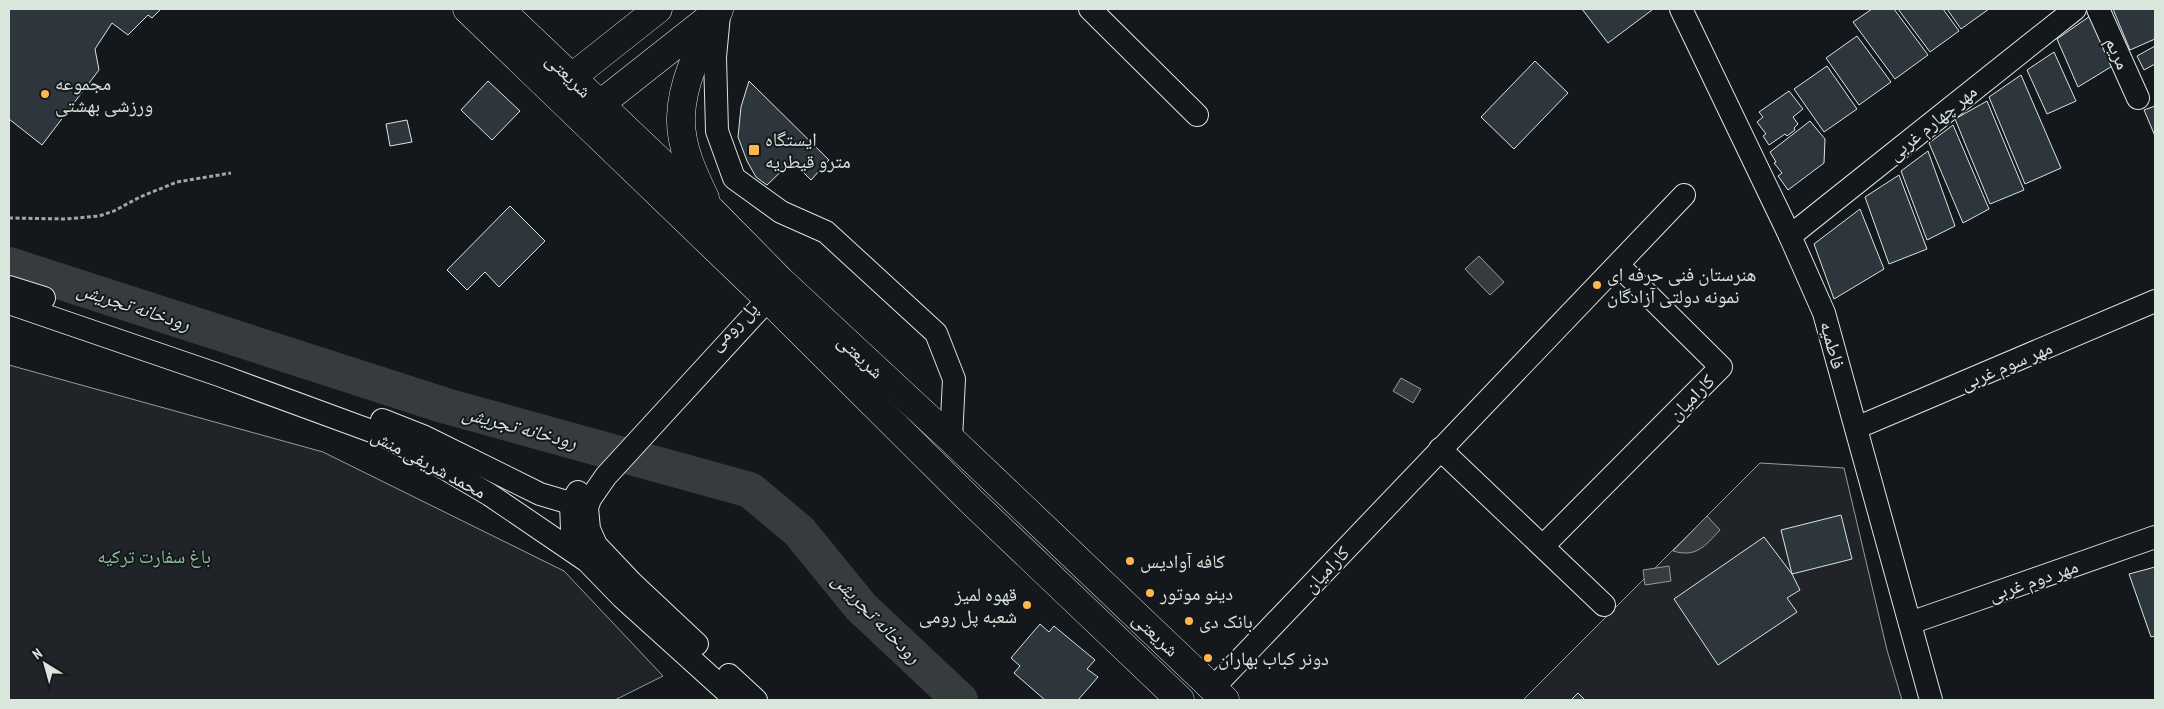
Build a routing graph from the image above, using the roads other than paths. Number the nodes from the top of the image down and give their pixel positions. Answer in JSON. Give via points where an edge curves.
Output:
{"nodes":[{"id":1,"x":466,"y":9,"type":"edge"},
{"id":2,"x":500,"y":9,"type":"edge"},
{"id":3,"x":658,"y":9,"type":"edge"},
{"id":4,"x":720,"y":9,"type":"edge"},
{"id":5,"x":1090,"y":9,"type":"edge"},
{"id":6,"x":2075,"y":9,"type":"edge"},
{"id":7,"x":2098,"y":9,"type":"edge"},
{"id":8,"x":1688,"y":12,"type":"edge"},
{"id":9,"x":564,"y":87,"type":"junction"},
{"id":10,"x":2138,"y":98,"type":"dead end"},
{"id":11,"x":591,"y":113,"type":"junction"},
{"id":12,"x":1197,"y":115,"type":"dead end"},
{"id":13,"x":1684,"y":195,"type":"dead end"},
{"id":14,"x":711,"y":210,"type":"junction"},
{"id":15,"x":1790,"y":236,"type":"junction"},
{"id":16,"x":1618,"y":265,"type":"junction"},
{"id":17,"x":9,"y":287,"type":"edge"},
{"id":18,"x":764,"y":296,"type":"junction"},
{"id":19,"x":2155,"y":301,"type":"edge"},
{"id":20,"x":9,"y":303,"type":"edge"},
{"id":21,"x":1856,"y":428,"type":"junction"},
{"id":22,"x":951,"y":439,"type":"junction"},
{"id":23,"x":1440,"y":449,"type":"junction"},
{"id":24,"x":579,"y":505,"type":"junction"},
{"id":25,"x":2155,"y":537,"type":"edge"},
{"id":26,"x":1543,"y":546,"type":"junction"},
{"id":27,"x":591,"y":553,"type":"junction"},
{"id":28,"x":1604,"y":605,"type":"dead end"},
{"id":29,"x":1910,"y":623,"type":"junction"},
{"id":30,"x":1219,"y":694,"type":"edge"},
{"id":31,"x":736,"y":700,"type":"edge"},
{"id":32,"x":756,"y":700,"type":"edge"},
{"id":33,"x":1180,"y":700,"type":"edge"},
{"id":34,"x":1931,"y":700,"type":"edge"}],
"edges":[{"from":1,"to":9,"type":"main road","name":"شریعتی"},
{"from":2,"to":9,"type":"main road","name":"شریعتی"},
{"from":3,"to":9,"type":"main road"},
{"from":4,"to":11,"type":"main road"},
{"from":4,"to":14,"type":"main road","via":[[694,58],[681,118],[691,168]]},
{"from":4,"to":22,"type":"street","via":[[716,56],[717,131],[734,178],[781,212],[826,232],[936,333],[954,379]]},
{"from":5,"to":12,"type":"street"},
{"from":6,"to":15,"type":"street","name":"مهر چهارم غربی"},
{"from":7,"to":10,"type":"street","name":"مریم"},
{"from":8,"to":15,"type":"street","name":"فاطمیه"},
{"from":9,"to":11,"type":"main road","name":"شریعتی"},
{"from":11,"to":14,"type":"main road","name":"شریعتی"},
{"from":11,"to":18,"type":"main road","name":"شریعتی"},
{"from":13,"to":16,"type":"street"},
{"from":14,"to":22,"type":"main road","name":"شریعتی","via":[[780,280]]},
{"from":15,"to":21,"type":"street","name":"فاطمیه","via":[[1824,313]]},
{"from":16,"to":23,"type":"street","name":"کارامیان"},
{"from":16,"to":26,"type":"street","name":"کارامیان","via":[[1721,367]]},
{"from":17,"to":24,"type":"street","name":"محمد شریفی منش","via":[[226,361],[416,433],[540,494]]},
{"from":18,"to":24,"type":"street","name":"پل رومی","via":[[602,470]]},
{"from":18,"to":33,"type":"main road","name":"شریعتی","via":[[971,501]]},
{"from":19,"to":21,"type":"street","name":"مهر سوم غربی"},
{"from":20,"to":27,"type":"street","name":"محمد شریفی منش","via":[[385,436]]},
{"from":21,"to":29,"type":"street","name":"فاطمیه"},
{"from":22,"to":30,"type":"main road","name":"شریعتی"},
{"from":23,"to":26,"type":"street"},
{"from":23,"to":30,"type":"street","name":"کارامیان"},
{"from":24,"to":27,"type":"street","via":[[572,530]]},
{"from":25,"to":29,"type":"street","name":"مهر دوم غربی"},
{"from":26,"to":28,"type":"street"},
{"from":27,"to":31,"type":"street","name":"محمد شریفی منش","via":[[622,597]]},
{"from":27,"to":32,"type":"street","name":"محمد شریفی منش","via":[[632,583]]},
{"from":29,"to":34,"type":"street","name":"فاطمیه"}]}
